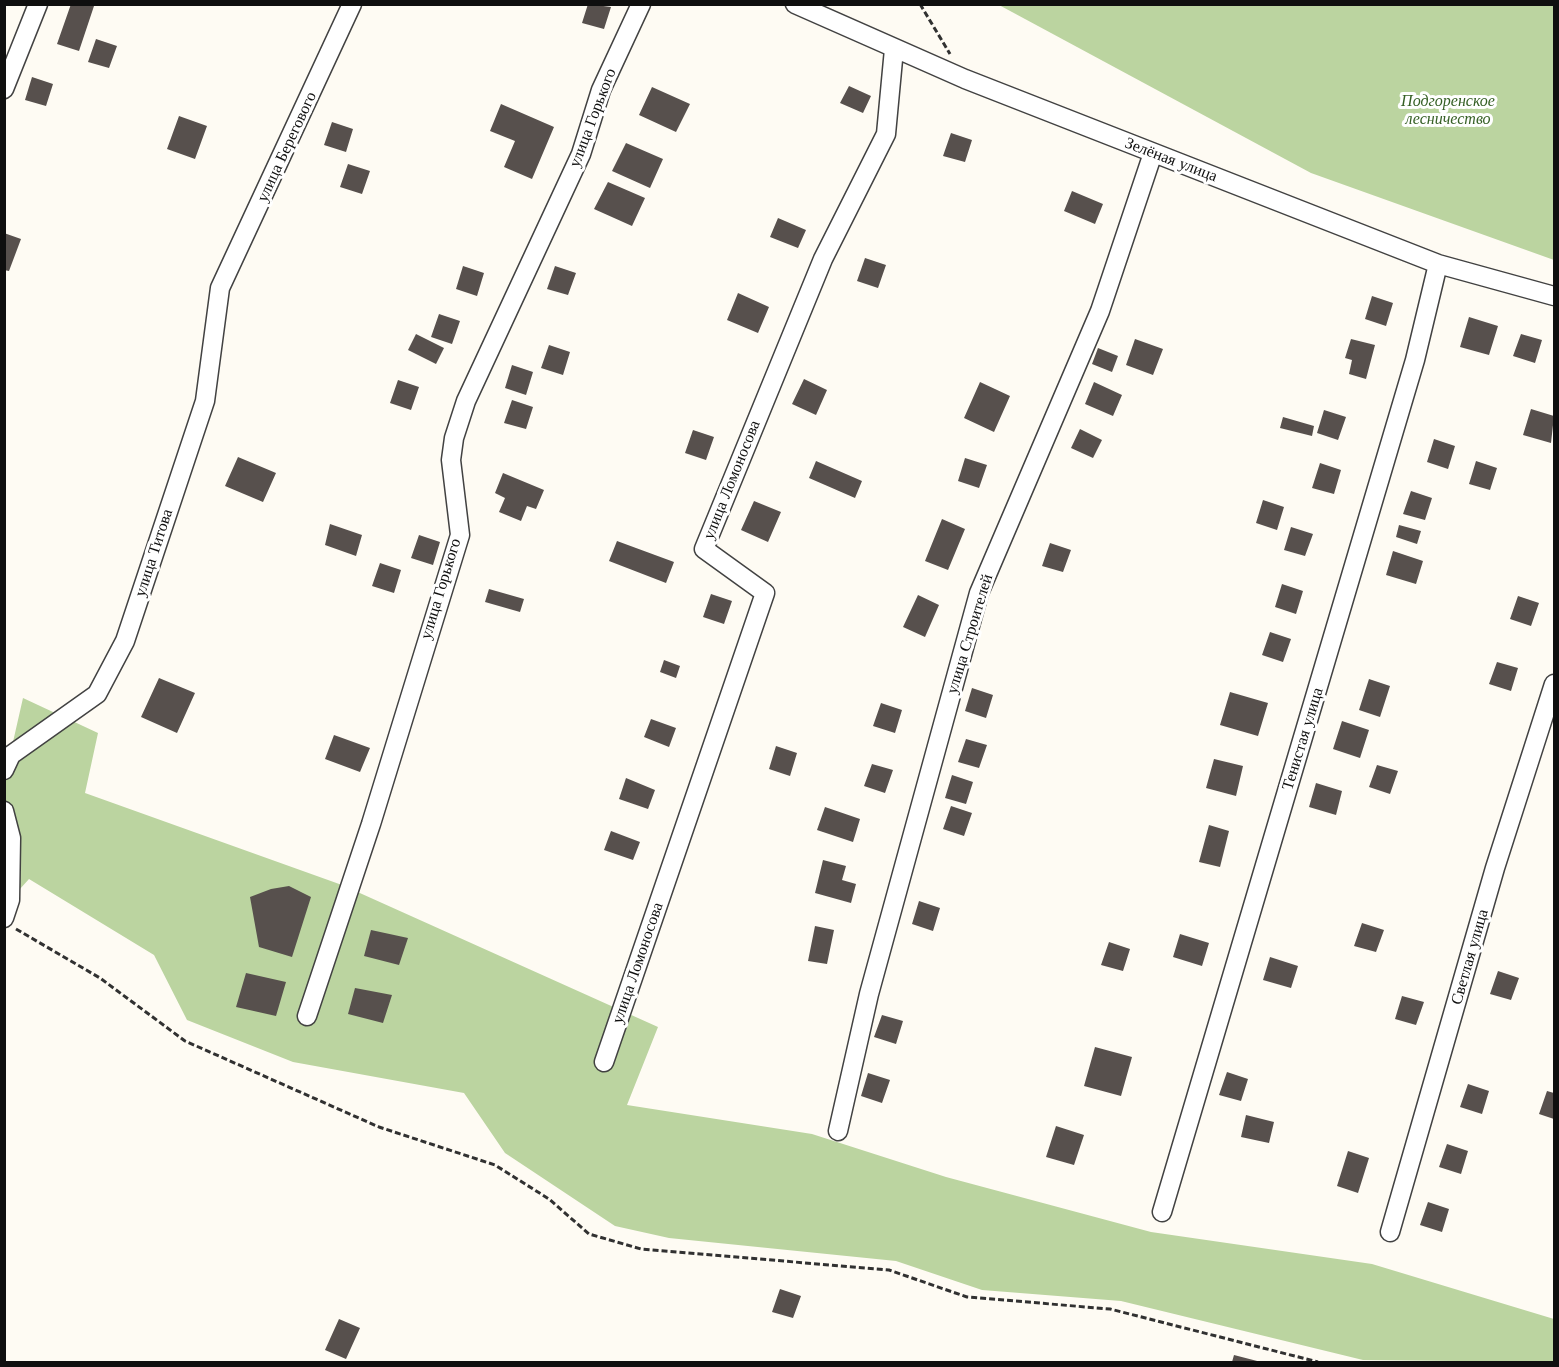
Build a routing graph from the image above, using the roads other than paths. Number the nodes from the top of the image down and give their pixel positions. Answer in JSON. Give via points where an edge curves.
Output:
{"nodes":[{"id":1,"x":38,"y":4,"type":"edge"},
{"id":2,"x":352,"y":4,"type":"edge"},
{"id":3,"x":641,"y":4,"type":"edge"},
{"id":4,"x":795,"y":4,"type":"edge"},
{"id":5,"x":894,"y":49,"type":"junction"},
{"id":6,"x":4,"y":89,"type":"edge"},
{"id":7,"x":1153,"y":153,"type":"junction"},
{"id":8,"x":1438,"y":264,"type":"junction"},
{"id":9,"x":220,"y":288,"type":"joint"},
{"id":10,"x":1554,"y":296,"type":"edge"},
{"id":11,"x":1554,"y":684,"type":"edge"},
{"id":12,"x":4,"y":770,"type":"edge"},
{"id":13,"x":4,"y":811,"type":"edge"},
{"id":14,"x":9,"y":923,"type":"edge"},
{"id":15,"x":307,"y":1016,"type":"dead end"},
{"id":16,"x":604,"y":1062,"type":"dead end"},
{"id":17,"x":838,"y":1131,"type":"dead end"},
{"id":18,"x":1162,"y":1212,"type":"dead end"},
{"id":19,"x":1390,"y":1232,"type":"dead end"}],
"edges":[{"from":1,"to":6,"type":"street"},
{"from":2,"to":9,"type":"street","name":"улица Берегового"},
{"from":3,"to":15,"type":"street","name":"улица Горького","via":[[601,90],[581,154],[466,401],[451,460],[460,535]]},
{"from":4,"to":5,"type":"street","name":"Зелёная улица"},
{"from":5,"to":7,"type":"street","name":"Зелёная улица"},
{"from":5,"to":16,"type":"street","name":"улица Ломоносова","via":[[886,134],[823,259],[704,549],[765,593]]},
{"from":7,"to":8,"type":"street","name":"Зелёная улица"},
{"from":7,"to":17,"type":"street","name":"улица Строителей","via":[[1100,311],[979,593],[869,994]]},
{"from":8,"to":10,"type":"street","name":"Зелёная улица"},
{"from":8,"to":18,"type":"street","name":"Тенистая улица","via":[[1415,360]]},
{"from":9,"to":12,"type":"street","name":"улица Титова","via":[[205,401],[125,641],[97,694],[11,755]]},
{"from":11,"to":19,"type":"street","name":"Светлая улица"},
{"from":13,"to":14,"type":"street","via":[[11,838]]}]}
